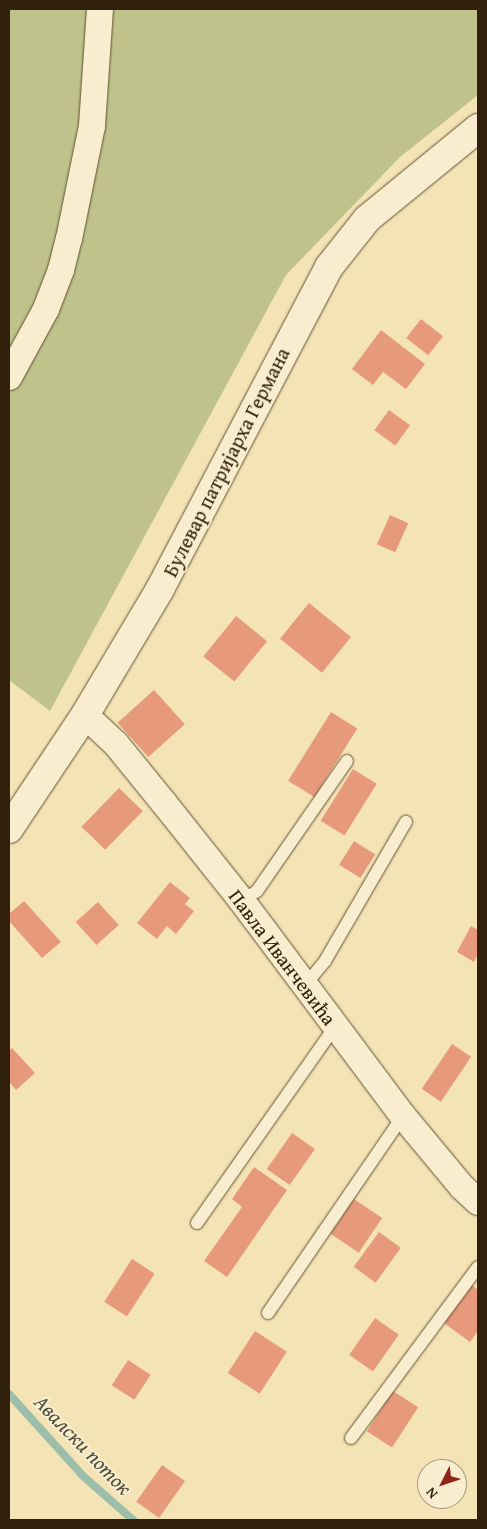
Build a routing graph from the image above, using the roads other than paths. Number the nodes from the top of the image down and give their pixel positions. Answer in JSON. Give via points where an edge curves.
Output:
{"nodes":[{"id":1,"x":100,"y":9,"type":"edge"},
{"id":2,"x":478,"y":128,"type":"edge"},
{"id":3,"x":9,"y":377,"type":"edge"},
{"id":4,"x":84,"y":715,"type":"junction"},
{"id":5,"x":347,"y":761,"type":"dead end"},
{"id":6,"x":406,"y":822,"type":"dead end"},
{"id":7,"x":9,"y":829,"type":"edge"},
{"id":8,"x":242,"y":902,"type":"junction"},
{"id":9,"x":305,"y":985,"type":"junction"},
{"id":10,"x":335,"y":1027,"type":"junction"},
{"id":11,"x":403,"y":1116,"type":"junction"},
{"id":12,"x":478,"y":1202,"type":"edge"},
{"id":13,"x":197,"y":1223,"type":"dead end"},
{"id":14,"x":478,"y":1267,"type":"edge"},
{"id":15,"x":268,"y":1313,"type":"dead end"},
{"id":16,"x":351,"y":1438,"type":"dead end"}],
"edges":[{"from":1,"to":3,"type":"street","via":[[92,126],[69,239],[46,309]]},
{"from":2,"to":4,"type":"main road","name":"Булевар патријарха Германа","via":[[367,219],[334,260],[300,319],[173,565]]},
{"from":4,"to":7,"type":"main road","name":"Булевар патријарха Германа"},
{"from":4,"to":8,"type":"street","name":"Павла Иванчевића","via":[[116,744]]},
{"from":5,"to":8,"type":"lane","via":[[257,891]]},
{"from":6,"to":9,"type":"lane","via":[[325,961]]},
{"from":8,"to":9,"type":"street","name":"Павла Иванчевића"},
{"from":9,"to":10,"type":"street","name":"Павла Иванчевића"},
{"from":10,"to":11,"type":"street","name":"Павла Иванчевића"},
{"from":10,"to":13,"type":"lane"},
{"from":11,"to":12,"type":"street","name":"Павла Иванчевића"},
{"from":11,"to":15,"type":"lane"},
{"from":14,"to":16,"type":"lane"}]}
